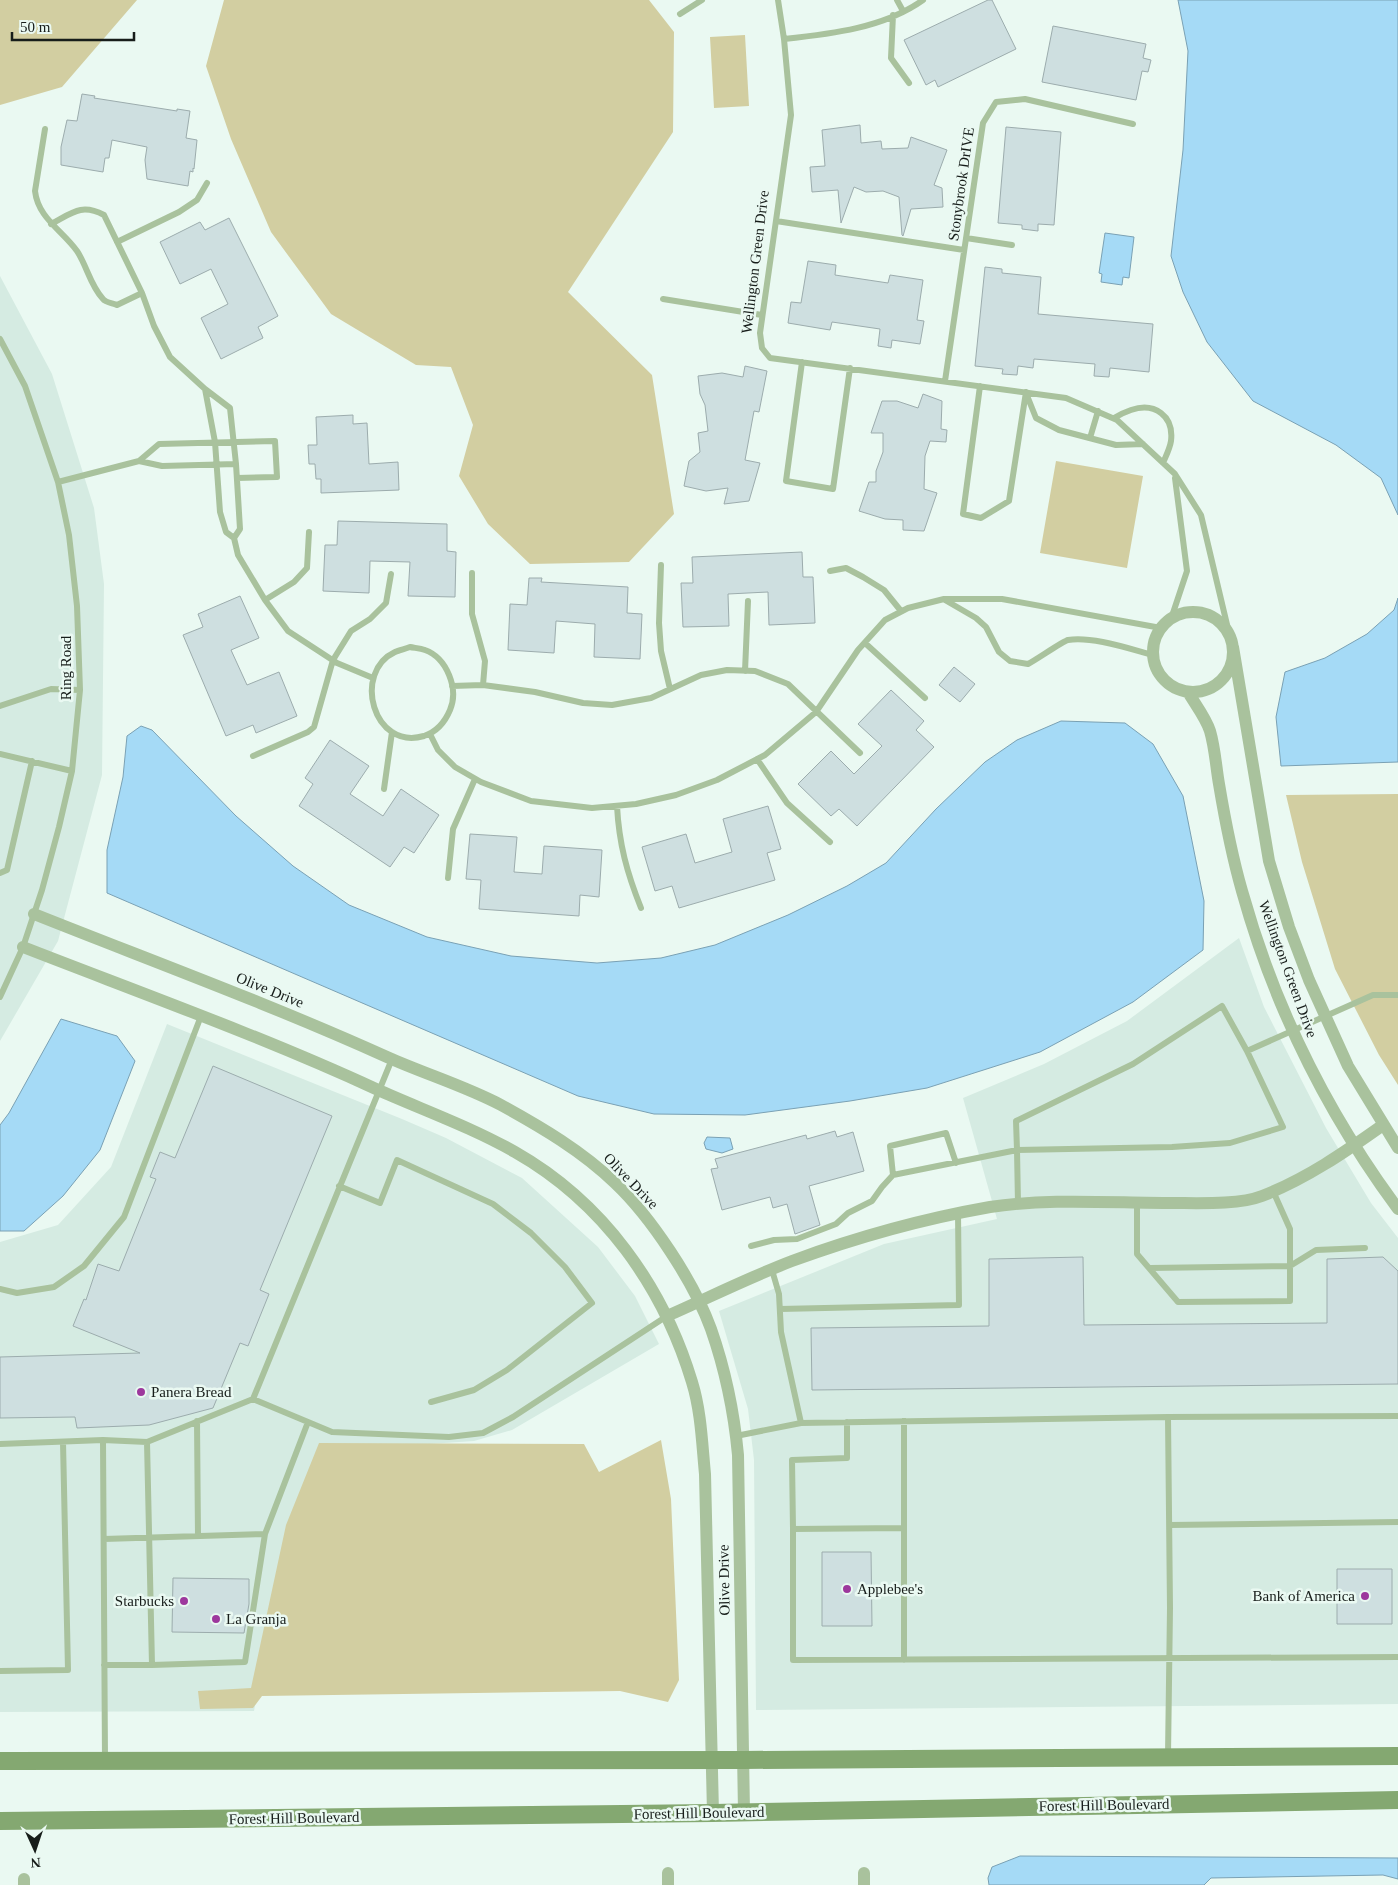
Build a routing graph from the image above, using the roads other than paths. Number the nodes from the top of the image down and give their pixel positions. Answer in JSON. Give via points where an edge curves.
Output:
{"nodes":[{"id":1,"x":702,"y":0,"type":"edge"},
{"id":2,"x":778,"y":0,"type":"edge"},
{"id":3,"x":897,"y":0,"type":"edge"},
{"id":4,"x":923,"y":0,"type":"edge"},
{"id":5,"x":903,"y":11,"type":"junction"},
{"id":6,"x":680,"y":14,"type":"dead end"},
{"id":7,"x":892,"y":15,"type":"junction"},
{"id":8,"x":784,"y":39,"type":"junction"},
{"id":9,"x":909,"y":83,"type":"dead end"},
{"id":10,"x":1134,"y":124,"type":"dead end"},
{"id":11,"x":45,"y":129,"type":"dead end"},
{"id":12,"x":207,"y":183,"type":"dead end"},
{"id":13,"x":776,"y":221,"type":"junction"},
{"id":14,"x":52,"y":224,"type":"junction"},
{"id":15,"x":966,"y":238,"type":"junction"},
{"id":16,"x":117,"y":242,"type":"junction"},
{"id":17,"x":1012,"y":246,"type":"dead end"},
{"id":18,"x":964,"y":250,"type":"junction"},
{"id":19,"x":142,"y":293,"type":"junction"},
{"id":20,"x":663,"y":299,"type":"dead end"},
{"id":21,"x":762,"y":314,"type":"junction"},
{"id":22,"x":0,"y":339,"type":"edge"},
{"id":23,"x":802,"y":362,"type":"junction"},
{"id":24,"x":850,"y":368,"type":"junction"},
{"id":25,"x":945,"y":381,"type":"junction"},
{"id":26,"x":980,"y":386,"type":"junction"},
{"id":27,"x":204,"y":389,"type":"junction"},
{"id":28,"x":1026,"y":392,"type":"junction"},
{"id":29,"x":1098,"y":411,"type":"junction"},
{"id":30,"x":1114,"y":418,"type":"junction"},
{"id":31,"x":1090,"y":438,"type":"junction"},
{"id":32,"x":234,"y":441,"type":"junction"},
{"id":33,"x":215,"y":442,"type":"junction"},
{"id":34,"x":1143,"y":444,"type":"junction"},
{"id":35,"x":139,"y":461,"type":"junction"},
{"id":36,"x":1163,"y":462,"type":"junction"},
{"id":37,"x":236,"y":464,"type":"junction"},
{"id":38,"x":217,"y":465,"type":"junction"},
{"id":39,"x":1175,"y":474,"type":"junction"},
{"id":40,"x":237,"y":478,"type":"junction"},
{"id":41,"x":58,"y":482,"type":"junction"},
{"id":42,"x":309,"y":532,"type":"dead end"},
{"id":43,"x":234,"y":538,"type":"junction"},
{"id":44,"x":661,"y":565,"type":"dead end"},
{"id":45,"x":830,"y":571,"type":"dead end"},
{"id":46,"x":391,"y":574,"type":"dead end"},
{"id":47,"x":472,"y":574,"type":"dead end"},
{"id":48,"x":944,"y":599,"type":"junction"},
{"id":49,"x":265,"y":600,"type":"junction"},
{"id":50,"x":748,"y":601,"type":"dead end"},
{"id":51,"x":901,"y":611,"type":"junction"},
{"id":52,"x":1171,"y":619,"type":"junction"},
{"id":53,"x":1161,"y":628,"type":"junction"},
{"id":54,"x":1229,"y":634,"type":"junction"},
{"id":55,"x":865,"y":643,"type":"junction"},
{"id":56,"x":1233,"y":647,"type":"junction"},
{"id":57,"x":1153,"y":655,"type":"junction"},
{"id":58,"x":333,"y":660,"type":"junction"},
{"id":59,"x":745,"y":671,"type":"junction"},
{"id":60,"x":374,"y":678,"type":"junction"},
{"id":61,"x":483,"y":685,"type":"junction"},
{"id":62,"x":452,"y":686,"type":"junction"},
{"id":63,"x":670,"y":689,"type":"junction"},
{"id":64,"x":80,"y":690,"type":"junction"},
{"id":65,"x":1188,"y":692,"type":"junction"},
{"id":66,"x":925,"y":698,"type":"dead end"},
{"id":67,"x":0,"y":706,"type":"edge"},
{"id":68,"x":816,"y":712,"type":"junction"},
{"id":69,"x":392,"y":732,"type":"junction"},
{"id":70,"x":430,"y":734,"type":"junction"},
{"id":71,"x":860,"y":753,"type":"dead end"},
{"id":72,"x":0,"y":754,"type":"edge"},
{"id":73,"x":253,"y":756,"type":"dead end"},
{"id":74,"x":757,"y":759,"type":"junction"},
{"id":75,"x":32,"y":761,"type":"junction"},
{"id":76,"x":72,"y":770,"type":"junction"},
{"id":77,"x":475,"y":779,"type":"junction"},
{"id":78,"x":384,"y":788,"type":"dead end"},
{"id":79,"x":617,"y":806,"type":"junction"},
{"id":80,"x":830,"y":842,"type":"dead end"},
{"id":81,"x":0,"y":873,"type":"edge"},
{"id":82,"x":448,"y":878,"type":"dead end"},
{"id":83,"x":641,"y":908,"type":"dead end"},
{"id":84,"x":34,"y":914,"type":"junction"},
{"id":85,"x":23,"y":948,"type":"junction"},
{"id":86,"x":1398,"y":995,"type":"edge"},
{"id":87,"x":0,"y":997,"type":"edge"},
{"id":88,"x":201,"y":1016,"type":"junction"},
{"id":89,"x":1325,"y":1016,"type":"junction"},
{"id":90,"x":1292,"y":1031,"type":"junction"},
{"id":91,"x":1246,"y":1051,"type":"junction"},
{"id":92,"x":392,"y":1059,"type":"junction"},
{"id":93,"x":378,"y":1090,"type":"junction"},
{"id":94,"x":1383,"y":1125,"type":"junction"},
{"id":95,"x":1354,"y":1145,"type":"junction"},
{"id":96,"x":1398,"y":1148,"type":"edge"},
{"id":97,"x":1016,"y":1150,"type":"junction"},
{"id":98,"x":956,"y":1162,"type":"junction"},
{"id":99,"x":893,"y":1175,"type":"junction"},
{"id":100,"x":339,"y":1186,"type":"junction"},
{"id":101,"x":1272,"y":1191,"type":"junction"},
{"id":102,"x":1137,"y":1203,"type":"junction"},
{"id":103,"x":1018,"y":1204,"type":"junction"},
{"id":104,"x":1398,"y":1210,"type":"edge"},
{"id":105,"x":958,"y":1213,"type":"junction"},
{"id":106,"x":751,"y":1246,"type":"dead end"},
{"id":107,"x":1365,"y":1248,"type":"dead end"},
{"id":108,"x":1290,"y":1266,"type":"junction"},
{"id":109,"x":1150,"y":1268,"type":"junction"},
{"id":110,"x":772,"y":1270,"type":"junction"},
{"id":111,"x":0,"y":1289,"type":"edge"},
{"id":112,"x":698,"y":1302,"type":"junction"},
{"id":113,"x":780,"y":1309,"type":"junction"},
{"id":114,"x":667,"y":1316,"type":"junction"},
{"id":115,"x":253,"y":1400,"type":"junction"},
{"id":116,"x":431,"y":1402,"type":"dead end"},
{"id":117,"x":1398,"y":1416,"type":"edge"},
{"id":118,"x":1168,"y":1417,"type":"junction"},
{"id":119,"x":904,"y":1421,"type":"junction"},
{"id":120,"x":197,"y":1422,"type":"junction"},
{"id":121,"x":308,"y":1422,"type":"junction"},
{"id":122,"x":847,"y":1422,"type":"junction"},
{"id":123,"x":800,"y":1423,"type":"junction"},
{"id":124,"x":736,"y":1436,"type":"junction"},
{"id":125,"x":103,"y":1440,"type":"junction"},
{"id":126,"x":63,"y":1442,"type":"junction"},
{"id":127,"x":147,"y":1442,"type":"junction"},
{"id":128,"x":0,"y":1444,"type":"edge"},
{"id":129,"x":1398,"y":1522,"type":"edge"},
{"id":130,"x":1170,"y":1525,"type":"junction"},
{"id":131,"x":904,"y":1528,"type":"junction"},
{"id":132,"x":793,"y":1529,"type":"junction"},
{"id":133,"x":265,"y":1534,"type":"junction"},
{"id":134,"x":198,"y":1536,"type":"junction"},
{"id":135,"x":104,"y":1538,"type":"junction"},
{"id":136,"x":149,"y":1538,"type":"junction"},
{"id":137,"x":1398,"y":1657,"type":"edge"},
{"id":138,"x":1169,"y":1658,"type":"junction"},
{"id":139,"x":904,"y":1660,"type":"junction"},
{"id":140,"x":104,"y":1665,"type":"junction"},
{"id":141,"x":152,"y":1665,"type":"junction"},
{"id":142,"x":0,"y":1671,"type":"edge"},
{"id":143,"x":1398,"y":1756,"type":"edge"},
{"id":144,"x":1168,"y":1757,"type":"junction"},
{"id":145,"x":713,"y":1760,"type":"junction"},
{"id":146,"x":743,"y":1760,"type":"junction"},
{"id":147,"x":0,"y":1761,"type":"edge"},
{"id":148,"x":105,"y":1761,"type":"junction"},
{"id":149,"x":1398,"y":1800,"type":"edge"},
{"id":150,"x":744,"y":1812,"type":"junction"},
{"id":151,"x":713,"y":1813,"type":"junction"},
{"id":152,"x":0,"y":1821,"type":"edge"}],
"edges":[{"from":1,"to":6,"type":"lane"},
{"from":2,"to":8,"type":"lane","name":"Wellington Green Drive"},
{"from":3,"to":5,"type":"lane"},
{"from":4,"to":5,"type":"lane"},
{"from":5,"to":7,"type":"lane"},
{"from":7,"to":8,"type":"lane","via":[[872,24]]},
{"from":7,"to":9,"type":"lane","via":[[891,58]]},
{"from":8,"to":13,"type":"lane","name":"Wellington Green Drive","via":[[791,115]]},
{"from":10,"to":15,"type":"lane","name":"Stonybrook DrIVE","via":[[1025,99],[996,102],[982,123]]},
{"from":11,"to":14,"type":"lane","via":[[36,199]]},
{"from":12,"to":16,"type":"lane","via":[[197,200],[179,212]]},
{"from":13,"to":18,"type":"lane"},
{"from":13,"to":21,"type":"lane","name":"Wellington Green Drive"},
{"from":14,"to":16,"type":"lane","via":[[76,210],[92,209],[104,215]]},
{"from":14,"to":19,"type":"lane","via":[[78,253],[104,301],[117,305]]},
{"from":15,"to":17,"type":"lane"},
{"from":15,"to":18,"type":"lane","name":"Stonybrook DrIVE"},
{"from":16,"to":19,"type":"lane"},
{"from":18,"to":25,"type":"lane","name":"Stonybrook DrIVE"},
{"from":19,"to":27,"type":"lane","via":[[170,357]]},
{"from":20,"to":21,"type":"lane"},
{"from":21,"to":23,"type":"lane","name":"Wellington Green Drive","via":[[762,348],[770,358]]},
{"from":22,"to":41,"type":"lane","name":"Ring Road","via":[[25,386]]},
{"from":23,"to":24,"type":"lane","name":"Wellington Green Drive"},
{"from":23,"to":24,"type":"lane","via":[[786,481],[833,489]]},
{"from":24,"to":25,"type":"lane","name":"Wellington Green Drive"},
{"from":25,"to":26,"type":"lane","name":"Wellington Green Drive"},
{"from":26,"to":28,"type":"lane","name":"Wellington Green Drive"},
{"from":26,"to":28,"type":"lane","via":[[963,514],[981,518],[1009,501]]},
{"from":27,"to":32,"type":"lane","via":[[230,408]]},
{"from":27,"to":33,"type":"lane"},
{"from":28,"to":29,"type":"lane","name":"Wellington Green Drive","via":[[1066,398]]},
{"from":28,"to":31,"type":"lane","via":[[1036,418],[1059,430]]},
{"from":29,"to":30,"type":"lane","name":"Wellington Green Drive"},
{"from":29,"to":31,"type":"lane"},
{"from":30,"to":34,"type":"lane","name":"Wellington Green Drive"},
{"from":30,"to":36,"type":"lane","via":[[1143,408],[1154,409],[1167,416],[1171,442]]},
{"from":31,"to":34,"type":"lane","via":[[1116,445]]},
{"from":32,"to":33,"type":"lane"},
{"from":32,"to":37,"type":"lane"},
{"from":32,"to":40,"type":"lane","via":[[275,441],[277,477]]},
{"from":33,"to":35,"type":"lane","via":[[159,444]]},
{"from":33,"to":38,"type":"lane"},
{"from":34,"to":36,"type":"lane","name":"Wellington Green Drive"},
{"from":35,"to":38,"type":"lane","via":[[162,466]]},
{"from":35,"to":41,"type":"lane"},
{"from":36,"to":39,"type":"lane","name":"Wellington Green Drive"},
{"from":37,"to":38,"type":"lane"},
{"from":37,"to":40,"type":"lane"},
{"from":38,"to":43,"type":"lane","via":[[220,512],[226,532]]},
{"from":39,"to":52,"type":"lane","via":[[1187,572]]},
{"from":39,"to":54,"type":"lane","name":"Wellington Green Drive","via":[[1201,514]]},
{"from":40,"to":43,"type":"lane","via":[[240,529]]},
{"from":41,"to":64,"type":"lane","name":"Ring Road","via":[[77,606]]},
{"from":42,"to":49,"type":"lane","via":[[307,568],[294,582]]},
{"from":43,"to":49,"type":"lane","via":[[238,555]]},
{"from":44,"to":63,"type":"lane","via":[[658,624]]},
{"from":45,"to":51,"type":"lane","via":[[846,568],[863,577],[884,590]]},
{"from":46,"to":58,"type":"lane","via":[[386,603],[351,631]]},
{"from":47,"to":61,"type":"lane","via":[[472,614],[485,661]]},
{"from":48,"to":51,"type":"lane"},
{"from":48,"to":53,"type":"lane","via":[[1002,599]]},
{"from":48,"to":57,"type":"lane","via":[[986,627],[1000,652],[1010,661],[1028,664],[1067,640],[1119,645]]},
{"from":49,"to":58,"type":"lane","via":[[288,631]]},
{"from":50,"to":59,"type":"lane"},
{"from":51,"to":55,"type":"lane","via":[[885,620]]},
{"from":52,"to":53,"type":"street"},
{"from":52,"to":54,"type":"street","via":[[1184,613],[1198,612],[1220,622]]},
{"from":53,"to":57,"type":"street"},
{"from":54,"to":56,"type":"street"},
{"from":55,"to":66,"type":"lane"},
{"from":55,"to":68,"type":"lane"},
{"from":56,"to":65,"type":"street","via":[[1232,664],[1215,686]]},
{"from":56,"to":89,"type":"street","name":"Wellington Green Drive","via":[[1270,861],[1289,927]]},
{"from":57,"to":65,"type":"street","via":[[1156,668],[1164,679],[1175,688]]},
{"from":58,"to":60,"type":"lane"},
{"from":58,"to":73,"type":"lane","via":[[314,727]]},
{"from":59,"to":63,"type":"lane","via":[[727,670],[702,675]]},
{"from":59,"to":68,"type":"lane","via":[[755,671],[788,684]]},
{"from":60,"to":62,"type":"lane","via":[[382,662],[394,652],[410,648],[426,650],[440,659]]},
{"from":60,"to":69,"type":"lane","via":[[371,695],[375,713]]},
{"from":61,"to":62,"type":"lane"},
{"from":61,"to":63,"type":"lane","via":[[583,703],[612,704],[651,698]]},
{"from":62,"to":70,"type":"lane","via":[[451,709],[443,724]]},
{"from":64,"to":67,"type":"lane","via":[[51,689]]},
{"from":64,"to":76,"type":"lane","name":"Ring Road"},
{"from":65,"to":90,"type":"street","name":"Wellington Green Drive","via":[[1210,730],[1229,840],[1242,891],[1259,947]]},
{"from":68,"to":71,"type":"lane"},
{"from":68,"to":74,"type":"lane"},
{"from":69,"to":70,"type":"lane","via":[[415,739]]},
{"from":69,"to":78,"type":"lane"},
{"from":70,"to":77,"type":"lane","via":[[438,750]]},
{"from":72,"to":75,"type":"lane"},
{"from":74,"to":79,"type":"lane","via":[[717,780],[676,795]]},
{"from":74,"to":80,"type":"lane","via":[[787,803]]},
{"from":75,"to":76,"type":"lane"},
{"from":75,"to":81,"type":"lane","via":[[6,870]]},
{"from":76,"to":84,"type":"lane","name":"Ring Road"},
{"from":77,"to":79,"type":"lane","via":[[531,801],[592,808]]},
{"from":77,"to":82,"type":"lane","via":[[453,829]]},
{"from":79,"to":83,"type":"lane","via":[[628,876]]},
{"from":84,"to":85,"type":"lane","name":"Ring Road"},
{"from":84,"to":92,"type":"street","name":"Olive Drive"},
{"from":85,"to":87,"type":"lane","name":"Ring Road"},
{"from":85,"to":88,"type":"street","name":"Olive Drive"},
{"from":86,"to":89,"type":"lane","via":[[1373,995]]},
{"from":88,"to":93,"type":"street","name":"Olive Drive"},
{"from":88,"to":111,"type":"lane","via":[[124,1216],[84,1266],[54,1287],[17,1293]]},
{"from":89,"to":90,"type":"lane"},
{"from":89,"to":94,"type":"street","name":"Wellington Green Drive","via":[[1348,1066]]},
{"from":90,"to":91,"type":"lane"},
{"from":90,"to":95,"type":"street","name":"Wellington Green Drive"},
{"from":91,"to":97,"type":"lane","via":[[1222,1006],[1133,1064],[1016,1121]]},
{"from":91,"to":97,"type":"lane","via":[[1283,1127],[1230,1143]]},
{"from":92,"to":93,"type":"lane"},
{"from":92,"to":112,"type":"street","name":"Olive Drive","via":[[499,1104],[589,1161],[640,1209],[663,1241]]},
{"from":93,"to":100,"type":"lane"},
{"from":93,"to":114,"type":"street","name":"Olive Drive","via":[[484,1135],[517,1153],[573,1192],[594,1211],[630,1254]]},
{"from":94,"to":95,"type":"street"},
{"from":94,"to":96,"type":"street","name":"Wellington Green Drive"},
{"from":95,"to":101,"type":"street","via":[[1312,1173]]},
{"from":95,"to":104,"type":"street","name":"Wellington Green Drive"},
{"from":97,"to":98,"type":"lane"},
{"from":97,"to":103,"type":"lane"},
{"from":98,"to":99,"type":"lane"},
{"from":98,"to":99,"type":"lane","via":[[946,1133],[890,1146]]},
{"from":99,"to":106,"type":"lane","via":[[872,1200],[836,1224],[797,1238]]},
{"from":100,"to":115,"type":"lane"},
{"from":100,"to":116,"type":"lane","via":[[380,1203],[397,1160],[447,1182],[492,1204],[531,1233],[565,1267],[592,1303],[507,1370],[474,1390]]},
{"from":101,"to":102,"type":"street","via":[[1232,1201]]},
{"from":101,"to":108,"type":"lane","via":[[1290,1228]]},
{"from":102,"to":103,"type":"street"},
{"from":102,"to":109,"type":"lane","via":[[1138,1254]]},
{"from":103,"to":105,"type":"street"},
{"from":105,"to":110,"type":"street","via":[[873,1233]]},
{"from":105,"to":113,"type":"lane","via":[[959,1305]]},
{"from":107,"to":108,"type":"lane","via":[[1316,1250]]},
{"from":108,"to":109,"type":"lane"},
{"from":108,"to":109,"type":"lane","via":[[1290,1301],[1178,1302]]},
{"from":110,"to":112,"type":"street"},
{"from":110,"to":113,"type":"lane"},
{"from":112,"to":114,"type":"street"},
{"from":112,"to":124,"type":"street","name":"Olive Drive","via":[[720,1358]]},
{"from":113,"to":123,"type":"lane","via":[[781,1332]]},
{"from":114,"to":121,"type":"lane","via":[[514,1417],[483,1433],[449,1437],[332,1432]]},
{"from":114,"to":145,"type":"street","name":"Olive Drive","via":[[692,1384],[705,1474]]},
{"from":115,"to":120,"type":"lane"},
{"from":115,"to":121,"type":"lane"},
{"from":117,"to":118,"type":"lane"},
{"from":118,"to":119,"type":"lane"},
{"from":118,"to":130,"type":"lane"},
{"from":119,"to":122,"type":"lane"},
{"from":119,"to":131,"type":"lane"},
{"from":120,"to":127,"type":"lane"},
{"from":120,"to":134,"type":"lane"},
{"from":121,"to":133,"type":"lane"},
{"from":122,"to":123,"type":"lane"},
{"from":122,"to":132,"type":"lane","via":[[848,1458],[792,1460]]},
{"from":123,"to":124,"type":"lane"},
{"from":124,"to":146,"type":"street","name":"Olive Drive"},
{"from":125,"to":126,"type":"lane"},
{"from":125,"to":127,"type":"lane"},
{"from":125,"to":135,"type":"lane"},
{"from":126,"to":128,"type":"lane"},
{"from":126,"to":142,"type":"lane","via":[[68,1670]]},
{"from":127,"to":136,"type":"lane"},
{"from":129,"to":130,"type":"lane"},
{"from":130,"to":138,"type":"lane"},
{"from":131,"to":132,"type":"lane"},
{"from":131,"to":139,"type":"lane"},
{"from":132,"to":139,"type":"lane","via":[[793,1660]]},
{"from":133,"to":134,"type":"lane"},
{"from":133,"to":141,"type":"lane","via":[[245,1662]]},
{"from":134,"to":136,"type":"lane"},
{"from":135,"to":136,"type":"lane"},
{"from":135,"to":140,"type":"lane"},
{"from":136,"to":141,"type":"lane"},
{"from":137,"to":138,"type":"lane"},
{"from":138,"to":139,"type":"lane"},
{"from":138,"to":144,"type":"lane"},
{"from":140,"to":141,"type":"lane"},
{"from":140,"to":148,"type":"lane"},
{"from":143,"to":144,"type":"main road"},
{"from":144,"to":146,"type":"main road"},
{"from":145,"to":146,"type":"main road"},
{"from":145,"to":148,"type":"main road"},
{"from":145,"to":151,"type":"street","name":"Olive Drive"},
{"from":146,"to":150,"type":"street","name":"Olive Drive"},
{"from":147,"to":148,"type":"main road"},
{"from":149,"to":150,"type":"main road","name":"Forest Hill Boulevard"},
{"from":150,"to":151,"type":"main road","name":"Forest Hill Boulevard"},
{"from":151,"to":152,"type":"main road","name":"Forest Hill Boulevard"}]}
